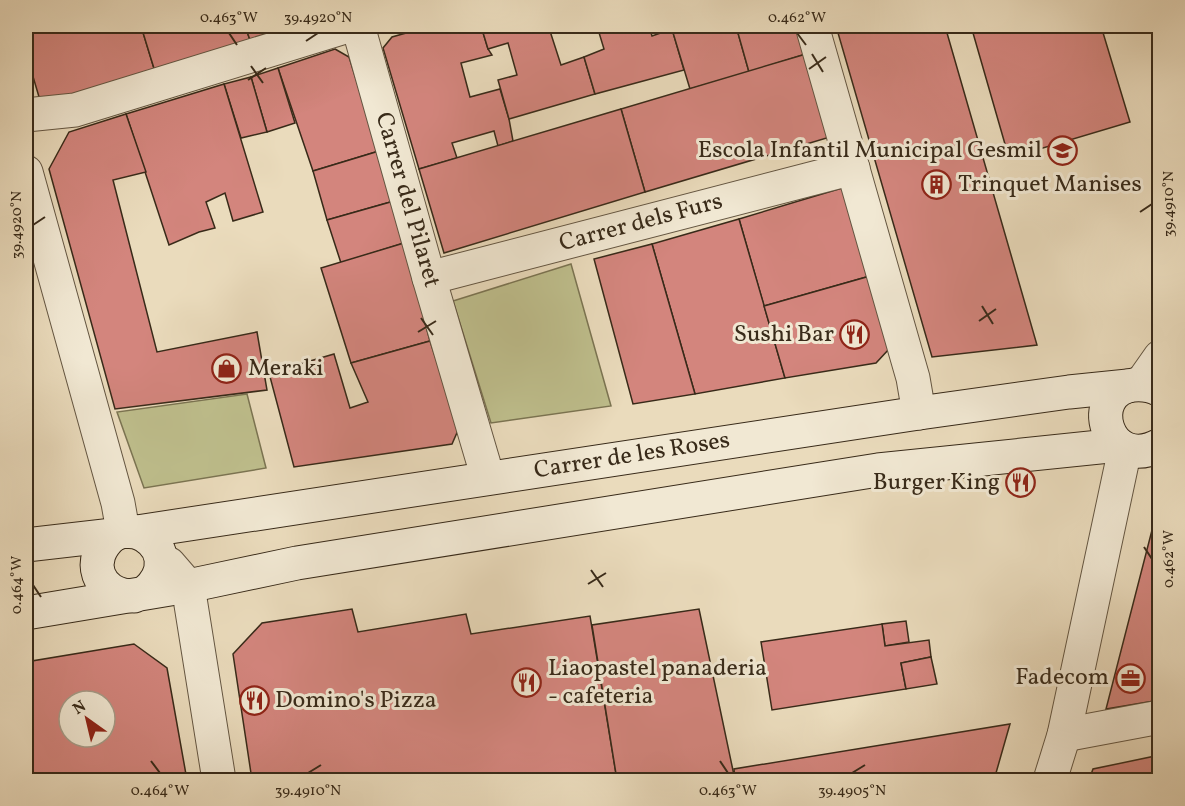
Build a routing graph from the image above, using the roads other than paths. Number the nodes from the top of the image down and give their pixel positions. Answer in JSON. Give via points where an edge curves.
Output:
{"nodes":[{"id":1,"x":348,"y":26,"type":"edge"},
{"id":2,"x":358,"y":26,"type":"edge"},
{"id":3,"x":812,"y":26,"type":"edge"},
{"id":4,"x":26,"y":115,"type":"edge"},
{"id":5,"x":853,"y":168,"type":"junction"},
{"id":6,"x":26,"y":172,"type":"edge"},
{"id":7,"x":429,"y":278,"type":"junction"},
{"id":8,"x":1150,"y":381,"type":"edge"},
{"id":9,"x":919,"y":413,"type":"junction"},
{"id":10,"x":1160,"y":445,"type":"edge"},
{"id":11,"x":1122,"y":447,"type":"junction"},
{"id":12,"x":488,"y":478,"type":"junction"},
{"id":13,"x":124,"y":533,"type":"junction"},
{"id":14,"x":26,"y":545,"type":"edge"},
{"id":15,"x":160,"y":554,"type":"junction"},
{"id":16,"x":188,"y":586,"type":"junction"},
{"id":17,"x":140,"y":594,"type":"junction"},
{"id":18,"x":26,"y":613,"type":"edge"},
{"id":19,"x":1160,"y":717,"type":"edge"},
{"id":20,"x":1064,"y":735,"type":"junction"},
{"id":21,"x":219,"y":780,"type":"edge"},
{"id":22,"x":1050,"y":780,"type":"edge"}],
"edges":[{"from":1,"to":4,"type":"street","via":[[75,110]]},
{"from":2,"to":7,"type":"street","name":"Carrer del Pilaret"},
{"from":3,"to":5,"type":"street"},
{"from":5,"to":7,"type":"street","name":"Carrer dels Furs"},
{"from":5,"to":9,"type":"street","via":[[913,378]]},
{"from":6,"to":13,"type":"street"},
{"from":7,"to":12,"type":"street","name":"Carrer del Pilaret"},
{"from":8,"to":9,"type":"street","name":"Carrer de les Roses"},
{"from":8,"to":11,"type":"street","via":[[1118,391],[1110,400],[1106,411],[1108,432]]},
{"from":9,"to":12,"type":"street","name":"Carrer de les Roses"},
{"from":10,"to":11,"type":"street","via":[[1139,452]]},
{"from":11,"to":16,"type":"street","via":[[878,470],[297,563]]},
{"from":11,"to":20,"type":"street"},
{"from":12,"to":13,"type":"street","name":"Carrer de les Roses"},
{"from":13,"to":14,"type":"street","name":"Carrer de les Roses"},
{"from":13,"to":15,"type":"street","via":[[147,536]]},
{"from":13,"to":17,"type":"street","via":[[104,543],[98,552],[98,574],[112,591],[123,596]]},
{"from":15,"to":16,"type":"street"},
{"from":15,"to":17,"type":"street","via":[[160,575]]},
{"from":16,"to":17,"type":"street"},
{"from":16,"to":21,"type":"street"},
{"from":17,"to":18,"type":"street"},
{"from":19,"to":20,"type":"street"},
{"from":20,"to":22,"type":"street"}]}
